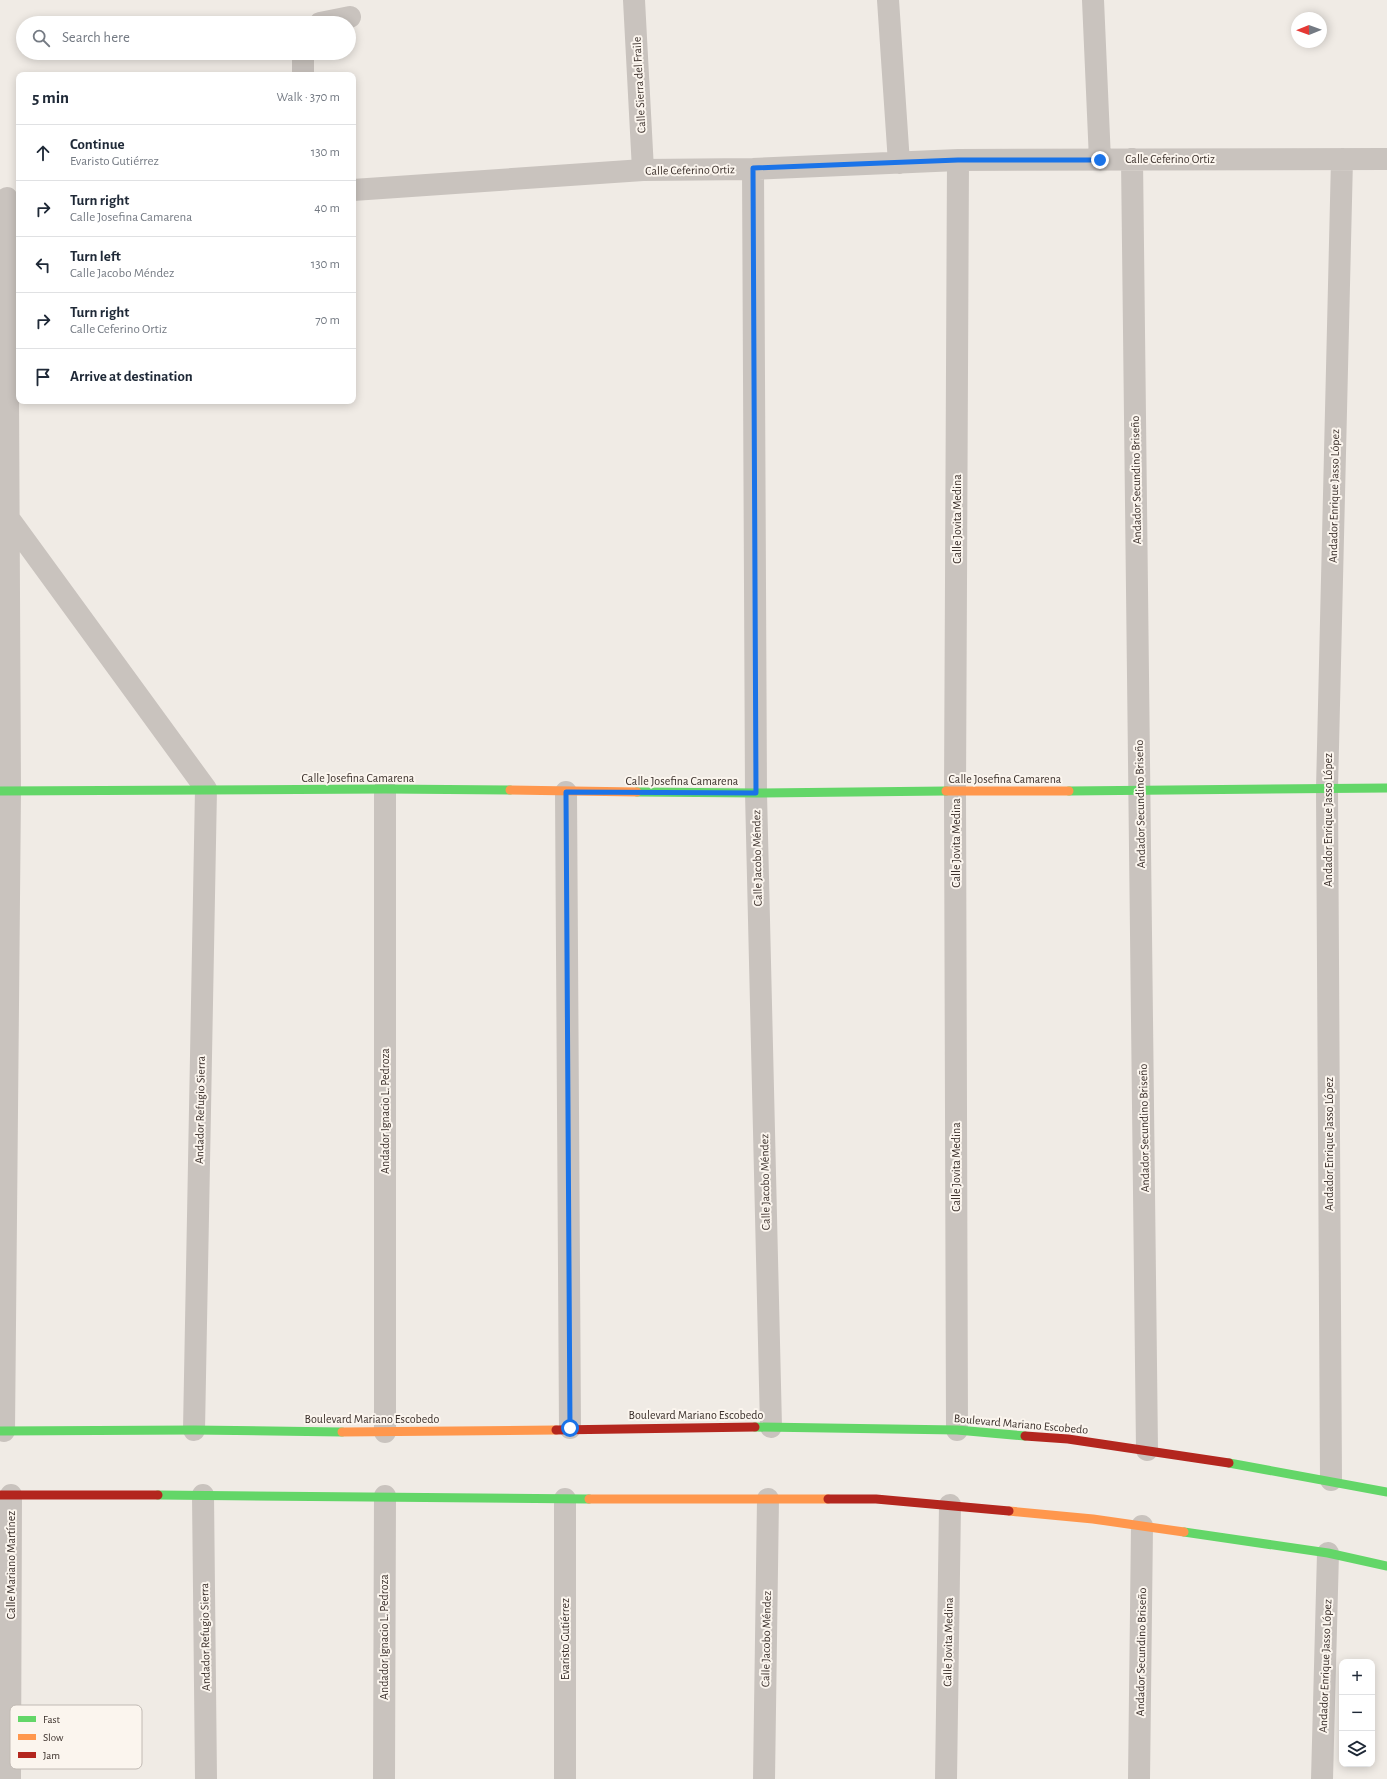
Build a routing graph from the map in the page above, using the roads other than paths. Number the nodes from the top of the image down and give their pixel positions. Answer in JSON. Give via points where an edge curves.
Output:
{"nodes":[{"id":1,"x":634,"y":0,"type":"edge"},
{"id":2,"x":888,"y":0,"type":"edge"},
{"id":3,"x":1093,"y":0,"type":"edge"},
{"id":4,"x":303,"y":60,"type":"edge"},
{"id":5,"x":303,"y":72,"type":"edge"},
{"id":6,"x":1132,"y":159,"type":"junction"},
{"id":7,"x":1342,"y":159,"type":"junction"},
{"id":8,"x":1387,"y":159,"type":"edge"},
{"id":9,"x":958,"y":160,"type":"junction"},
{"id":10,"x":1100,"y":160,"type":"junction"},
{"id":11,"x":899,"y":163,"type":"junction"},
{"id":12,"x":753,"y":168,"type":"junction"},
{"id":13,"x":643,"y":170,"type":"junction"},
{"id":14,"x":356,"y":190,"type":"edge"},
{"id":15,"x":9,"y":198,"type":"edge"},
{"id":16,"x":10,"y":520,"type":"junction"},
{"id":17,"x":1387,"y":788,"type":"edge"},
{"id":18,"x":385,"y":789,"type":"junction"},
{"id":19,"x":1327,"y":789,"type":"junction"},
{"id":20,"x":206,"y":790,"type":"junction"},
{"id":21,"x":5,"y":791,"type":"edge"},
{"id":22,"x":1140,"y":791,"type":"junction"},
{"id":23,"x":566,"y":792,"type":"junction"},
{"id":24,"x":955,"y":792,"type":"junction"},
{"id":25,"x":756,"y":793,"type":"junction"},
{"id":26,"x":771,"y":1427,"type":"junction"},
{"id":27,"x":570,"y":1428,"type":"junction"},
{"id":28,"x":194,"y":1430,"type":"junction"},
{"id":29,"x":957,"y":1430,"type":"junction"},
{"id":30,"x":2,"y":1431,"type":"edge"},
{"id":31,"x":385,"y":1432,"type":"junction"},
{"id":32,"x":1148,"y":1450,"type":"junction"},
{"id":33,"x":1331,"y":1480,"type":"junction"},
{"id":34,"x":1387,"y":1492,"type":"edge"},
{"id":35,"x":203,"y":1494,"type":"junction"},
{"id":36,"x":5,"y":1495,"type":"edge"},
{"id":37,"x":385,"y":1496,"type":"junction"},
{"id":38,"x":565,"y":1499,"type":"junction"},
{"id":39,"x":768,"y":1499,"type":"junction"},
{"id":40,"x":950,"y":1505,"type":"junction"},
{"id":41,"x":1142,"y":1526,"type":"junction"},
{"id":42,"x":1328,"y":1553,"type":"junction"},
{"id":43,"x":1387,"y":1566,"type":"edge"},
{"id":44,"x":10,"y":1779,"type":"edge"},
{"id":45,"x":206,"y":1779,"type":"edge"},
{"id":46,"x":384,"y":1779,"type":"edge"},
{"id":47,"x":565,"y":1779,"type":"edge"},
{"id":48,"x":764,"y":1779,"type":"edge"},
{"id":49,"x":946,"y":1779,"type":"edge"},
{"id":50,"x":1139,"y":1779,"type":"edge"},
{"id":51,"x":1322,"y":1779,"type":"edge"}],
"edges":[{"from":1,"to":13,"type":"street","name":"Calle Sierra del Fraile"},
{"from":2,"to":11,"type":"street"},
{"from":3,"to":10,"type":"street"},
{"from":4,"to":5,"type":"street"},
{"from":6,"to":7,"type":"street","name":"Calle Ceferino Ortiz"},
{"from":6,"to":10,"type":"street","name":"Calle Ceferino Ortiz"},
{"from":6,"to":22,"type":"street","name":"Andador Secundino Briseño"},
{"from":7,"to":8,"type":"street","name":"Calle Ceferino Ortiz"},
{"from":7,"to":19,"type":"street","name":"Andador Enrique Jasso López"},
{"from":9,"to":10,"type":"street","name":"Calle Ceferino Ortiz"},
{"from":9,"to":11,"type":"street","name":"Calle Ceferino Ortiz"},
{"from":9,"to":24,"type":"street","name":"Calle Jovita Medina"},
{"from":11,"to":12,"type":"street","name":"Calle Ceferino Ortiz"},
{"from":12,"to":13,"type":"street","name":"Calle Ceferino Ortiz"},
{"from":12,"to":25,"type":"street","name":"Calle Jacobo Méndez"},
{"from":13,"to":14,"type":"street","name":"Calle Ceferino Ortiz"},
{"from":15,"to":16,"type":"street"},
{"from":16,"to":20,"type":"street"},
{"from":16,"to":21,"type":"street"},
{"from":17,"to":19,"type":"street","name":"Calle Josefina Camarena"},
{"from":18,"to":20,"type":"street","name":"Calle Josefina Camarena"},
{"from":18,"to":23,"type":"street","name":"Calle Josefina Camarena"},
{"from":18,"to":31,"type":"street","name":"Andador Ignacio L. Pedroza"},
{"from":19,"to":22,"type":"street","name":"Calle Josefina Camarena"},
{"from":19,"to":33,"type":"street","name":"Andador Enrique Jasso López"},
{"from":20,"to":21,"type":"street","name":"Calle Josefina Camarena"},
{"from":20,"to":28,"type":"street","name":"Andador Refugio Sierra"},
{"from":21,"to":30,"type":"street"},
{"from":22,"to":24,"type":"street","name":"Calle Josefina Camarena"},
{"from":22,"to":32,"type":"street","name":"Andador Secundino Briseño"},
{"from":23,"to":25,"type":"street","name":"Calle Josefina Camarena"},
{"from":23,"to":27,"type":"street"},
{"from":24,"to":25,"type":"street","name":"Calle Josefina Camarena"},
{"from":24,"to":29,"type":"street","name":"Calle Jovita Medina"},
{"from":25,"to":26,"type":"street","name":"Calle Jacobo Méndez"},
{"from":26,"to":27,"type":"street","name":"Boulevard Mariano Escobedo"},
{"from":26,"to":29,"type":"street","name":"Boulevard Mariano Escobedo"},
{"from":27,"to":31,"type":"street","name":"Boulevard Mariano Escobedo"},
{"from":28,"to":30,"type":"street","name":"Boulevard Mariano Escobedo"},
{"from":28,"to":31,"type":"street","name":"Boulevard Mariano Escobedo"},
{"from":29,"to":32,"type":"street","name":"Boulevard Mariano Escobedo","via":[[1068,1439]]},
{"from":32,"to":33,"type":"street","name":"Boulevard Mariano Escobedo"},
{"from":33,"to":34,"type":"street","name":"Boulevard Mariano Escobedo"},
{"from":35,"to":36,"type":"street"},
{"from":35,"to":37,"type":"street"},
{"from":35,"to":45,"type":"street","name":"Andador Refugio Sierra"},
{"from":36,"to":44,"type":"street","name":"Calle Mariano Martínez"},
{"from":37,"to":38,"type":"street"},
{"from":37,"to":46,"type":"street","name":"Andador Ignacio L. Pedroza"},
{"from":38,"to":39,"type":"street"},
{"from":38,"to":47,"type":"street","name":"Evaristo Gutiérrez"},
{"from":39,"to":40,"type":"street","via":[[876,1499]]},
{"from":39,"to":48,"type":"street","name":"Calle Jacobo Méndez"},
{"from":40,"to":41,"type":"street"},
{"from":40,"to":49,"type":"street","name":"Calle Jovita Medina"},
{"from":41,"to":42,"type":"street"},
{"from":41,"to":50,"type":"street","name":"Andador Secundino Briseño"},
{"from":42,"to":43,"type":"street"},
{"from":42,"to":51,"type":"street","name":"Andador Enrique Jasso López"}]}
